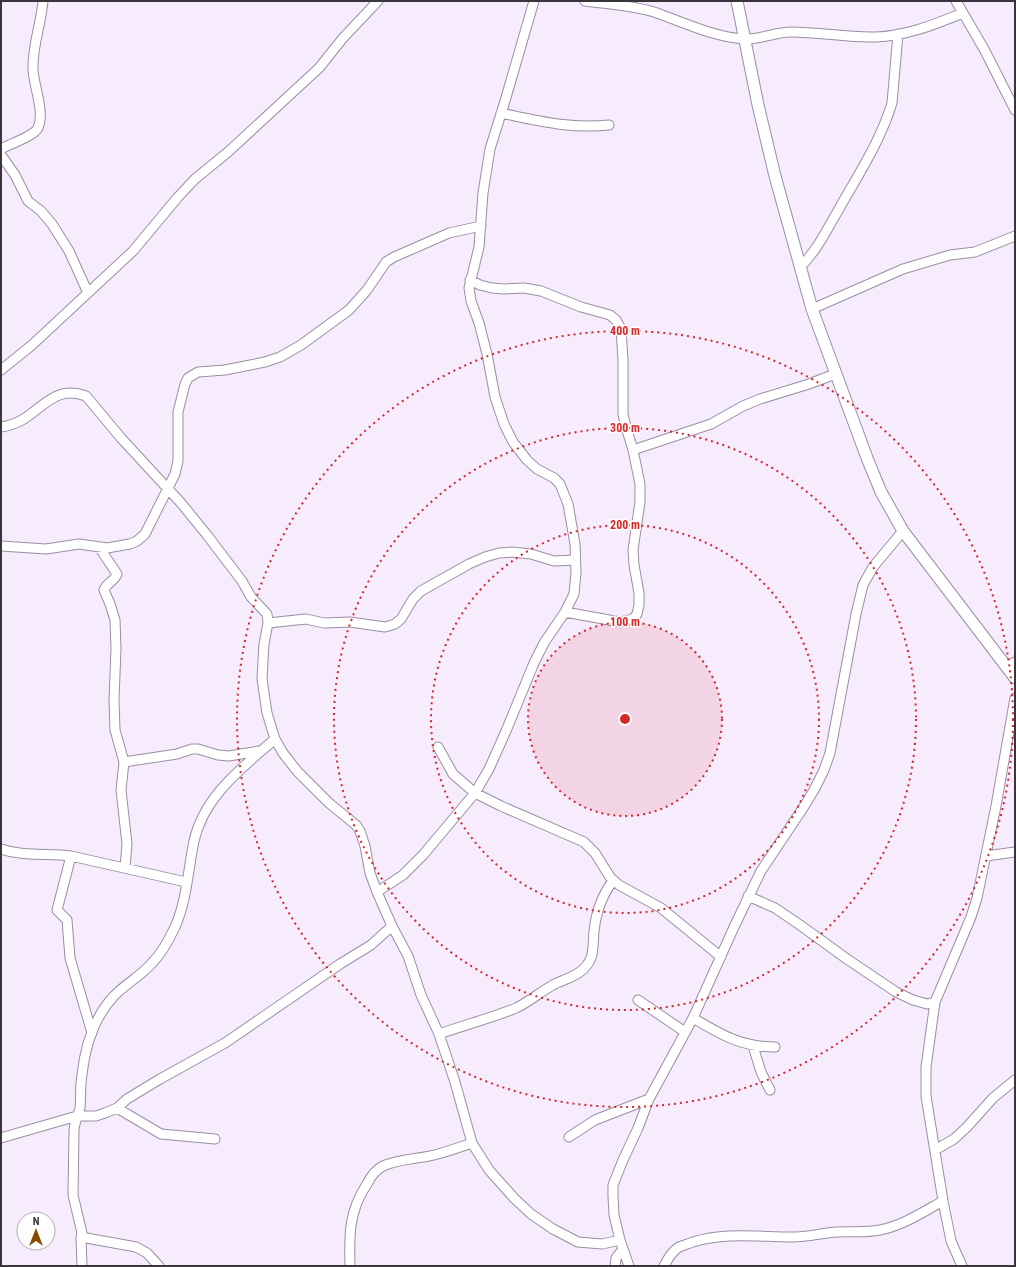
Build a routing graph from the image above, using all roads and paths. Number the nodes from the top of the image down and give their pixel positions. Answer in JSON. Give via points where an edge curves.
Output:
{"nodes":[{"id":1,"x":43,"y":1,"type":"edge"},
{"id":2,"x":378,"y":1,"type":"edge"},
{"id":3,"x":534,"y":1,"type":"edge"},
{"id":4,"x":585,"y":1,"type":"edge"},
{"id":5,"x":736,"y":1,"type":"edge"},
{"id":6,"x":958,"y":1,"type":"edge"},
{"id":7,"x":963,"y":13,"type":"junction"},
{"id":8,"x":898,"y":34,"type":"junction"},
{"id":9,"x":745,"y":40,"type":"junction"},
{"id":10,"x":1015,"y":110,"type":"edge"},
{"id":11,"x":501,"y":113,"type":"junction"},
{"id":12,"x":609,"y":125,"type":"dead end"},
{"id":13,"x":1,"y":149,"type":"edge"},
{"id":14,"x":1,"y":156,"type":"edge"},
{"id":15,"x":481,"y":226,"type":"junction"},
{"id":16,"x":1015,"y":236,"type":"edge"},
{"id":17,"x":800,"y":267,"type":"junction"},
{"id":18,"x":470,"y":280,"type":"junction"},
{"id":19,"x":88,"y":293,"type":"junction"},
{"id":20,"x":812,"y":309,"type":"junction"},
{"id":21,"x":1,"y":369,"type":"edge"},
{"id":22,"x":835,"y":374,"type":"junction"},
{"id":23,"x":1,"y":427,"type":"edge"},
{"id":24,"x":633,"y":450,"type":"junction"},
{"id":25,"x":168,"y":489,"type":"junction"},
{"id":26,"x":903,"y":531,"type":"junction"},
{"id":27,"x":1,"y":546,"type":"edge"},
{"id":28,"x":99,"y":546,"type":"junction"},
{"id":29,"x":575,"y":560,"type":"junction"},
{"id":30,"x":565,"y":612,"type":"junction"},
{"id":31,"x":268,"y":623,"type":"junction"},
{"id":32,"x":1010,"y":664,"type":"edge"},
{"id":33,"x":1015,"y":678,"type":"edge"},
{"id":34,"x":1015,"y":698,"type":"edge"},
{"id":35,"x":275,"y":739,"type":"junction"},
{"id":36,"x":438,"y":747,"type":"dead end"},
{"id":37,"x":261,"y":751,"type":"junction"},
{"id":38,"x":124,"y":762,"type":"junction"},
{"id":39,"x":475,"y":793,"type":"junction"},
{"id":40,"x":1,"y":849,"type":"edge"},
{"id":41,"x":1015,"y":852,"type":"edge"},
{"id":42,"x":71,"y":856,"type":"junction"},
{"id":43,"x":986,"y":856,"type":"junction"},
{"id":44,"x":125,"y":868,"type":"junction"},
{"id":45,"x":613,"y":881,"type":"junction"},
{"id":46,"x":186,"y":882,"type":"junction"},
{"id":47,"x":377,"y":892,"type":"junction"},
{"id":48,"x":748,"y":896,"type":"junction"},
{"id":49,"x":392,"y":926,"type":"junction"},
{"id":50,"x":721,"y":957,"type":"junction"},
{"id":51,"x":638,"y":1000,"type":"dead end"},
{"id":52,"x":935,"y":1002,"type":"junction"},
{"id":53,"x":693,"y":1018,"type":"junction"},
{"id":54,"x":685,"y":1032,"type":"junction"},
{"id":55,"x":92,"y":1033,"type":"junction"},
{"id":56,"x":439,"y":1034,"type":"junction"},
{"id":57,"x":753,"y":1046,"type":"junction"},
{"id":58,"x":775,"y":1047,"type":"dead end"},
{"id":59,"x":1015,"y":1080,"type":"edge"},
{"id":60,"x":770,"y":1090,"type":"dead end"},
{"id":61,"x":649,"y":1099,"type":"junction"},
{"id":62,"x":116,"y":1108,"type":"junction"},
{"id":63,"x":78,"y":1116,"type":"junction"},
{"id":64,"x":569,"y":1137,"type":"dead end"},
{"id":65,"x":1,"y":1138,"type":"edge"},
{"id":66,"x":215,"y":1139,"type":"dead end"},
{"id":67,"x":472,"y":1143,"type":"junction"},
{"id":68,"x":935,"y":1150,"type":"junction"},
{"id":69,"x":943,"y":1201,"type":"junction"},
{"id":70,"x":81,"y":1237,"type":"junction"},
{"id":71,"x":620,"y":1240,"type":"junction"},
{"id":72,"x":623,"y":1249,"type":"junction"},
{"id":73,"x":82,"y":1266,"type":"edge"},
{"id":74,"x":159,"y":1266,"type":"edge"},
{"id":75,"x":350,"y":1266,"type":"edge"},
{"id":76,"x":615,"y":1266,"type":"edge"},
{"id":77,"x":629,"y":1266,"type":"edge"},
{"id":78,"x":664,"y":1266,"type":"edge"},
{"id":79,"x":962,"y":1266,"type":"edge"}],
"edges":[{"from":1,"to":13,"type":"street","via":[[33,49],[33,71],[40,119],[38,129]]},
{"from":2,"to":19,"type":"street","via":[[318,68],[228,152],[195,179],[133,251]]},
{"from":3,"to":11,"type":"street"},
{"from":4,"to":9,"type":"street","via":[[637,8],[721,35]]},
{"from":5,"to":9,"type":"main road"},
{"from":6,"to":7,"type":"street"},
{"from":7,"to":8,"type":"street","via":[[930,27]]},
{"from":7,"to":10,"type":"street"},
{"from":8,"to":9,"type":"street","via":[[877,37],[790,32]]},
{"from":8,"to":17,"type":"street","via":[[889,113],[816,250]]},
{"from":9,"to":17,"type":"main road","via":[[770,155]]},
{"from":11,"to":12,"type":"street","via":[[576,127]]},
{"from":11,"to":15,"type":"street","via":[[490,148]]},
{"from":14,"to":19,"type":"street","via":[[15,175],[28,201],[52,224],[69,251]]},
{"from":15,"to":18,"type":"street","via":[[479,247]]},
{"from":15,"to":25,"type":"street","via":[[449,233],[386,262],[367,290],[349,310],[280,357],[245,367],[193,374],[188,378],[178,412],[178,460]]},
{"from":16,"to":20,"type":"street","via":[[975,252],[950,255],[903,269]]},
{"from":17,"to":20,"type":"main road"},
{"from":18,"to":24,"type":"street","via":[[492,288],[541,291],[610,315],[616,320],[621,329],[622,342],[623,414]]},
{"from":18,"to":29,"type":"street","via":[[471,301],[504,424],[513,442],[527,460],[560,484],[568,504]]},
{"from":19,"to":21,"type":"street","via":[[32,345]]},
{"from":20,"to":22,"type":"main road"},
{"from":22,"to":24,"type":"street","via":[[760,399],[711,424]]},
{"from":22,"to":26,"type":"main road","via":[[881,492]]},
{"from":23,"to":25,"type":"street","via":[[22,420],[58,395],[78,393],[86,396]]},
{"from":24,"to":30,"type":"street","via":[[640,484],[633,550],[639,593],[637,614],[633,619],[620,622]]},
{"from":25,"to":28,"type":"street","via":[[145,534],[137,541],[107,548]]},
{"from":25,"to":31,"type":"street","via":[[207,534],[251,597],[267,614]]},
{"from":26,"to":32,"type":"main road"},
{"from":26,"to":48,"type":"street","via":[[873,567],[863,585],[830,753],[824,770]]},
{"from":27,"to":28,"type":"street","via":[[40,549],[79,544]]},
{"from":28,"to":38,"type":"street","via":[[117,574],[104,590],[115,620],[115,730]]},
{"from":29,"to":30,"type":"street","via":[[574,594]]},
{"from":29,"to":31,"type":"street","via":[[554,561],[531,554],[512,552],[485,557],[420,591],[401,619],[385,627],[350,622],[324,623],[306,619]]},
{"from":30,"to":39,"type":"street","via":[[537,656],[506,731]]},
{"from":31,"to":35,"type":"street","via":[[262,679]]},
{"from":32,"to":33,"type":"main road"},
{"from":34,"to":43,"type":"street"},
{"from":35,"to":37,"type":"street"},
{"from":35,"to":47,"type":"street","via":[[297,771],[329,803],[356,825],[362,837]]},
{"from":36,"to":39,"type":"street","via":[[453,774]]},
{"from":37,"to":38,"type":"street","via":[[228,756],[192,749],[177,754]]},
{"from":37,"to":46,"type":"street","via":[[215,796],[203,815],[194,839]]},
{"from":38,"to":44,"type":"street","via":[[121,790],[127,844]]},
{"from":39,"to":45,"type":"street","via":[[584,842],[595,853]]},
{"from":39,"to":47,"type":"street","via":[[423,855],[403,874]]},
{"from":40,"to":42,"type":"street","via":[[29,854]]},
{"from":41,"to":43,"type":"street"},
{"from":42,"to":44,"type":"street"},
{"from":42,"to":55,"type":"street","via":[[57,910],[67,920],[70,958]]},
{"from":43,"to":52,"type":"street","via":[[971,918]]},
{"from":44,"to":46,"type":"street"},
{"from":45,"to":50,"type":"street","via":[[661,908]]},
{"from":45,"to":56,"type":"street","via":[[596,916],[594,945],[590,959],[582,971],[543,991],[518,1008]]},
{"from":46,"to":55,"type":"street","via":[[183,903],[175,927],[163,950],[152,964],[113,997]]},
{"from":47,"to":49,"type":"street"},
{"from":48,"to":50,"type":"street"},
{"from":48,"to":52,"type":"street","via":[[775,908],[896,992],[927,1004]]},
{"from":49,"to":56,"type":"street","via":[[408,956]]},
{"from":49,"to":62,"type":"street","via":[[371,945],[225,1042],[160,1078]]},
{"from":50,"to":53,"type":"street"},
{"from":51,"to":54,"type":"street"},
{"from":52,"to":68,"type":"street","via":[[927,1060],[926,1096]]},
{"from":53,"to":54,"type":"street"},
{"from":53,"to":57,"type":"street","via":[[732,1039]]},
{"from":54,"to":61,"type":"street"},
{"from":55,"to":63,"type":"street","via":[[82,1075]]},
{"from":56,"to":67,"type":"street"},
{"from":57,"to":58,"type":"street"},
{"from":57,"to":60,"type":"street"},
{"from":59,"to":68,"type":"street","via":[[993,1098],[967,1128]]},
{"from":61,"to":64,"type":"street","via":[[595,1120]]},
{"from":61,"to":71,"type":"street","via":[[613,1185],[614,1215]]},
{"from":62,"to":63,"type":"street","via":[[96,1116]]},
{"from":62,"to":66,"type":"street","via":[[161,1134]]},
{"from":63,"to":65,"type":"street"},
{"from":63,"to":70,"type":"street","via":[[74,1125],[72,1195]]},
{"from":67,"to":71,"type":"street","via":[[489,1170],[514,1198],[553,1229],[578,1242],[602,1244]]},
{"from":67,"to":75,"type":"street","via":[[436,1155],[396,1162],[383,1166],[373,1173],[354,1208],[349,1232]]},
{"from":68,"to":69,"type":"street"},
{"from":69,"to":78,"type":"street","via":[[916,1216],[880,1230],[813,1236],[742,1236],[700,1240],[680,1246]]},
{"from":69,"to":79,"type":"street","via":[[951,1241]]},
{"from":70,"to":73,"type":"street"},
{"from":70,"to":74,"type":"street","via":[[136,1247],[147,1253]]},
{"from":71,"to":72,"type":"street"},
{"from":72,"to":76,"type":"street","via":[[616,1258]]},
{"from":72,"to":77,"type":"street"}]}
